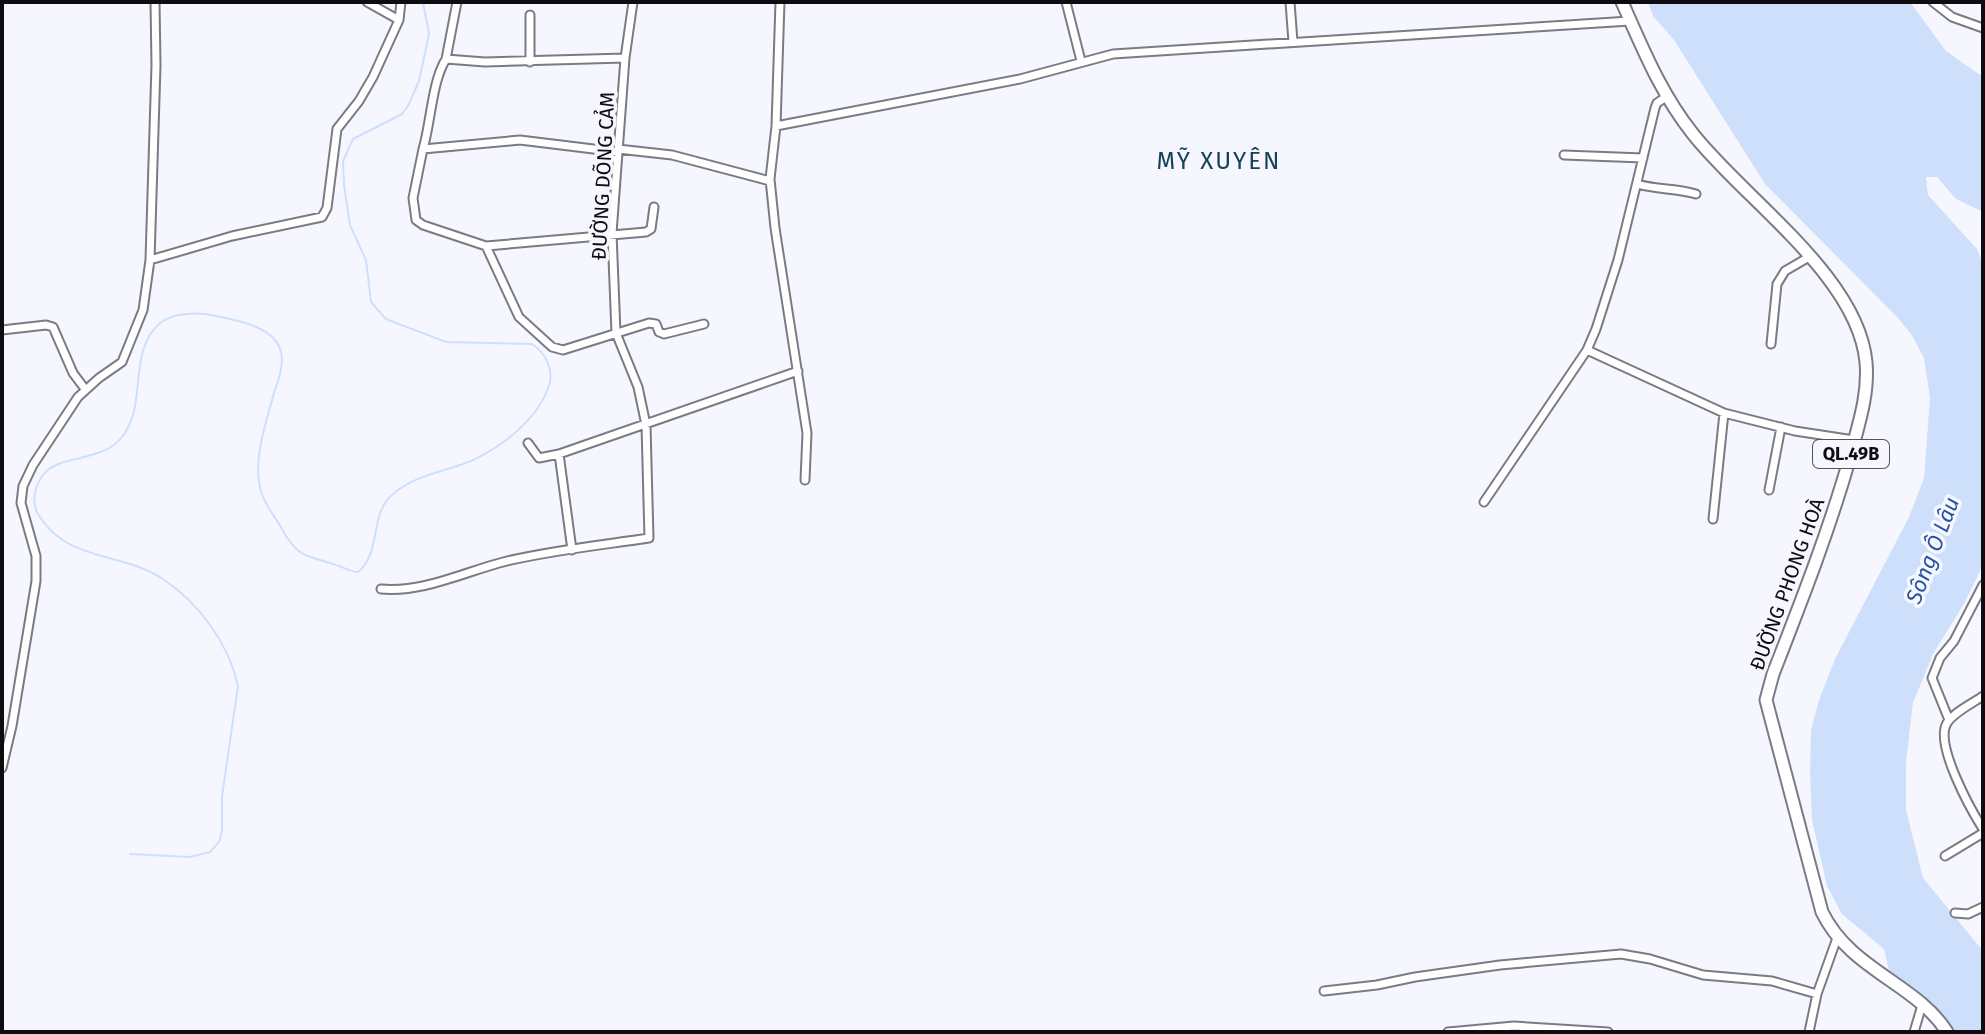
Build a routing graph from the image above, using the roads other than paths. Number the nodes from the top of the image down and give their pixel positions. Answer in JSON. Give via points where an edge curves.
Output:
{"nodes":[{"id":1,"x":155,"y":2,"type":"edge"},
{"id":2,"x":367,"y":2,"type":"edge"},
{"id":3,"x":401,"y":2,"type":"edge"},
{"id":4,"x":457,"y":2,"type":"edge"},
{"id":5,"x":633,"y":2,"type":"edge"},
{"id":6,"x":780,"y":2,"type":"edge"},
{"id":7,"x":1066,"y":2,"type":"edge"},
{"id":8,"x":1290,"y":2,"type":"edge"},
{"id":9,"x":1622,"y":2,"type":"edge"},
{"id":10,"x":1933,"y":2,"type":"edge"},
{"id":11,"x":530,"y":15,"type":"dead end"},
{"id":12,"x":399,"y":20,"type":"junction"},
{"id":13,"x":1630,"y":21,"type":"junction"},
{"id":14,"x":1983,"y":28,"type":"edge"},
{"id":15,"x":1293,"y":42,"type":"junction"},
{"id":16,"x":625,"y":58,"type":"junction"},
{"id":17,"x":446,"y":59,"type":"junction"},
{"id":18,"x":1081,"y":61,"type":"junction"},
{"id":19,"x":530,"y":62,"type":"junction"},
{"id":20,"x":1666,"y":97,"type":"junction"},
{"id":21,"x":776,"y":126,"type":"junction"},
{"id":22,"x":423,"y":149,"type":"junction"},
{"id":23,"x":618,"y":151,"type":"junction"},
{"id":24,"x":1564,"y":155,"type":"dead end"},
{"id":25,"x":1643,"y":158,"type":"junction"},
{"id":26,"x":770,"y":181,"type":"junction"},
{"id":27,"x":1637,"y":184,"type":"junction"},
{"id":28,"x":1696,"y":194,"type":"dead end"},
{"id":29,"x":654,"y":207,"type":"dead end"},
{"id":30,"x":612,"y":233,"type":"junction"},
{"id":31,"x":486,"y":246,"type":"junction"},
{"id":32,"x":1809,"y":257,"type":"junction"},
{"id":33,"x":150,"y":260,"type":"junction"},
{"id":34,"x":704,"y":324,"type":"dead end"},
{"id":35,"x":2,"y":330,"type":"edge"},
{"id":36,"x":616,"y":333,"type":"junction"},
{"id":37,"x":1771,"y":344,"type":"dead end"},
{"id":38,"x":1587,"y":350,"type":"junction"},
{"id":39,"x":798,"y":371,"type":"junction"},
{"id":40,"x":85,"y":389,"type":"junction"},
{"id":41,"x":1724,"y":413,"type":"junction"},
{"id":42,"x":646,"y":425,"type":"junction"},
{"id":43,"x":1781,"y":427,"type":"junction"},
{"id":44,"x":1854,"y":440,"type":"junction"},
{"id":45,"x":528,"y":443,"type":"dead end"},
{"id":46,"x":559,"y":454,"type":"junction"},
{"id":47,"x":805,"y":480,"type":"dead end"},
{"id":48,"x":1769,"y":490,"type":"dead end"},
{"id":49,"x":1484,"y":502,"type":"dead end"},
{"id":50,"x":1713,"y":519,"type":"dead end"},
{"id":51,"x":572,"y":550,"type":"junction"},
{"id":52,"x":1983,"y":585,"type":"edge"},
{"id":53,"x":381,"y":589,"type":"dead end"},
{"id":54,"x":1983,"y":696,"type":"edge"},
{"id":55,"x":1949,"y":720,"type":"junction"},
{"id":56,"x":2,"y":768,"type":"edge"},
{"id":57,"x":1983,"y":831,"type":"edge"},
{"id":58,"x":1945,"y":856,"type":"dead end"},
{"id":59,"x":1983,"y":907,"type":"edge"},
{"id":60,"x":1955,"y":913,"type":"dead end"},
{"id":61,"x":1837,"y":938,"type":"junction"},
{"id":62,"x":1324,"y":991,"type":"dead end"},
{"id":63,"x":1817,"y":994,"type":"junction"},
{"id":64,"x":1922,"y":1005,"type":"junction"},
{"id":65,"x":1448,"y":1032,"type":"edge"},
{"id":66,"x":1608,"y":1032,"type":"edge"},
{"id":67,"x":1809,"y":1032,"type":"edge"},
{"id":68,"x":1914,"y":1032,"type":"edge"},
{"id":69,"x":1947,"y":1032,"type":"edge"}],
"edges":[{"from":1,"to":33,"type":"street"},
{"from":2,"to":12,"type":"street"},
{"from":3,"to":12,"type":"street"},
{"from":4,"to":17,"type":"street"},
{"from":5,"to":16,"type":"street","name":"ĐƯỜNG DÕNG CẢM"},
{"from":6,"to":21,"type":"street"},
{"from":7,"to":18,"type":"street"},
{"from":8,"to":15,"type":"street"},
{"from":9,"to":13,"type":"main road","name":"ĐƯỜNG PHONG HOÀ","number":"QL.49B"},
{"from":10,"to":14,"type":"street","via":[[1952,17]]},
{"from":11,"to":19,"type":"street"},
{"from":12,"to":33,"type":"street","via":[[359,101],[337,129],[322,217]]},
{"from":13,"to":15,"type":"street"},
{"from":13,"to":20,"type":"main road","name":"ĐƯỜNG PHONG HOÀ","number":"QL.49B"},
{"from":15,"to":18,"type":"street","via":[[1113,54]]},
{"from":16,"to":19,"type":"street"},
{"from":16,"to":23,"type":"street","name":"ĐƯỜNG DÕNG CẢM"},
{"from":17,"to":19,"type":"street"},
{"from":17,"to":22,"type":"street"},
{"from":18,"to":21,"type":"street","via":[[1046,74]]},
{"from":20,"to":25,"type":"street","via":[[1655,108]]},
{"from":20,"to":32,"type":"main road","name":"ĐƯỜNG PHONG HOÀ","number":"QL.49B","via":[[1696,137]]},
{"from":21,"to":26,"type":"street"},
{"from":22,"to":23,"type":"street","via":[[520,140]]},
{"from":22,"to":31,"type":"street","via":[[413,198],[416,220]]},
{"from":23,"to":26,"type":"street","via":[[672,155]]},
{"from":23,"to":30,"type":"street","name":"ĐƯỜNG DÕNG CẢM"},
{"from":24,"to":25,"type":"street"},
{"from":25,"to":27,"type":"street"},
{"from":26,"to":39,"type":"street"},
{"from":27,"to":28,"type":"street"},
{"from":27,"to":38,"type":"street","via":[[1609,295]]},
{"from":29,"to":30,"type":"street","via":[[649,231]]},
{"from":30,"to":31,"type":"street"},
{"from":30,"to":36,"type":"street","name":"ĐƯỜNG DÕNG CẢM"},
{"from":31,"to":36,"type":"street","via":[[519,317],[552,347],[563,350]]},
{"from":32,"to":37,"type":"street","via":[[1785,271],[1777,284]]},
{"from":32,"to":44,"type":"main road","name":"ĐƯỜNG PHONG HOÀ","number":"QL.49B","via":[[1846,303],[1860,331],[1866,391]]},
{"from":33,"to":40,"type":"street","via":[[140,320],[123,359]]},
{"from":34,"to":36,"type":"street","via":[[661,334],[649,323]]},
{"from":35,"to":40,"type":"street","via":[[53,327]]},
{"from":36,"to":42,"type":"street","name":"ĐƯỜNG DÕNG CẢM","via":[[638,387]]},
{"from":38,"to":41,"type":"street"},
{"from":38,"to":49,"type":"street"},
{"from":39,"to":42,"type":"street"},
{"from":39,"to":47,"type":"street","via":[[807,433]]},
{"from":40,"to":56,"type":"street","via":[[23,486],[21,503],[36,556],[36,581]]},
{"from":41,"to":43,"type":"street"},
{"from":41,"to":50,"type":"street"},
{"from":42,"to":46,"type":"street"},
{"from":42,"to":51,"type":"street","name":"ĐƯỜNG DÕNG CẢM","via":[[649,538]]},
{"from":43,"to":44,"type":"street"},
{"from":43,"to":48,"type":"street"},
{"from":44,"to":61,"type":"main road","name":"ĐƯỜNG PHONG HOÀ","number":"QL.49B","via":[[1766,700],[1822,912]]},
{"from":45,"to":46,"type":"street","via":[[539,458]]},
{"from":46,"to":51,"type":"street"},
{"from":51,"to":53,"type":"street","via":[[484,567],[415,588]]},
{"from":52,"to":55,"type":"street","via":[[1933,673]]},
{"from":54,"to":55,"type":"street"},
{"from":55,"to":57,"type":"street","via":[[1945,731],[1954,774]]},
{"from":57,"to":58,"type":"street"},
{"from":59,"to":60,"type":"street"},
{"from":61,"to":63,"type":"street"},
{"from":61,"to":64,"type":"main road","name":"ĐƯỜNG PHONG HOÀ","number":"QL.49B"},
{"from":62,"to":63,"type":"street","via":[[1486,966],[1621,954],[1703,975],[1772,981]]},
{"from":63,"to":67,"type":"street"},
{"from":64,"to":68,"type":"street"},
{"from":64,"to":69,"type":"main road","number":"QL.49B"},
{"from":65,"to":66,"type":"street","via":[[1514,1026]]}]}
